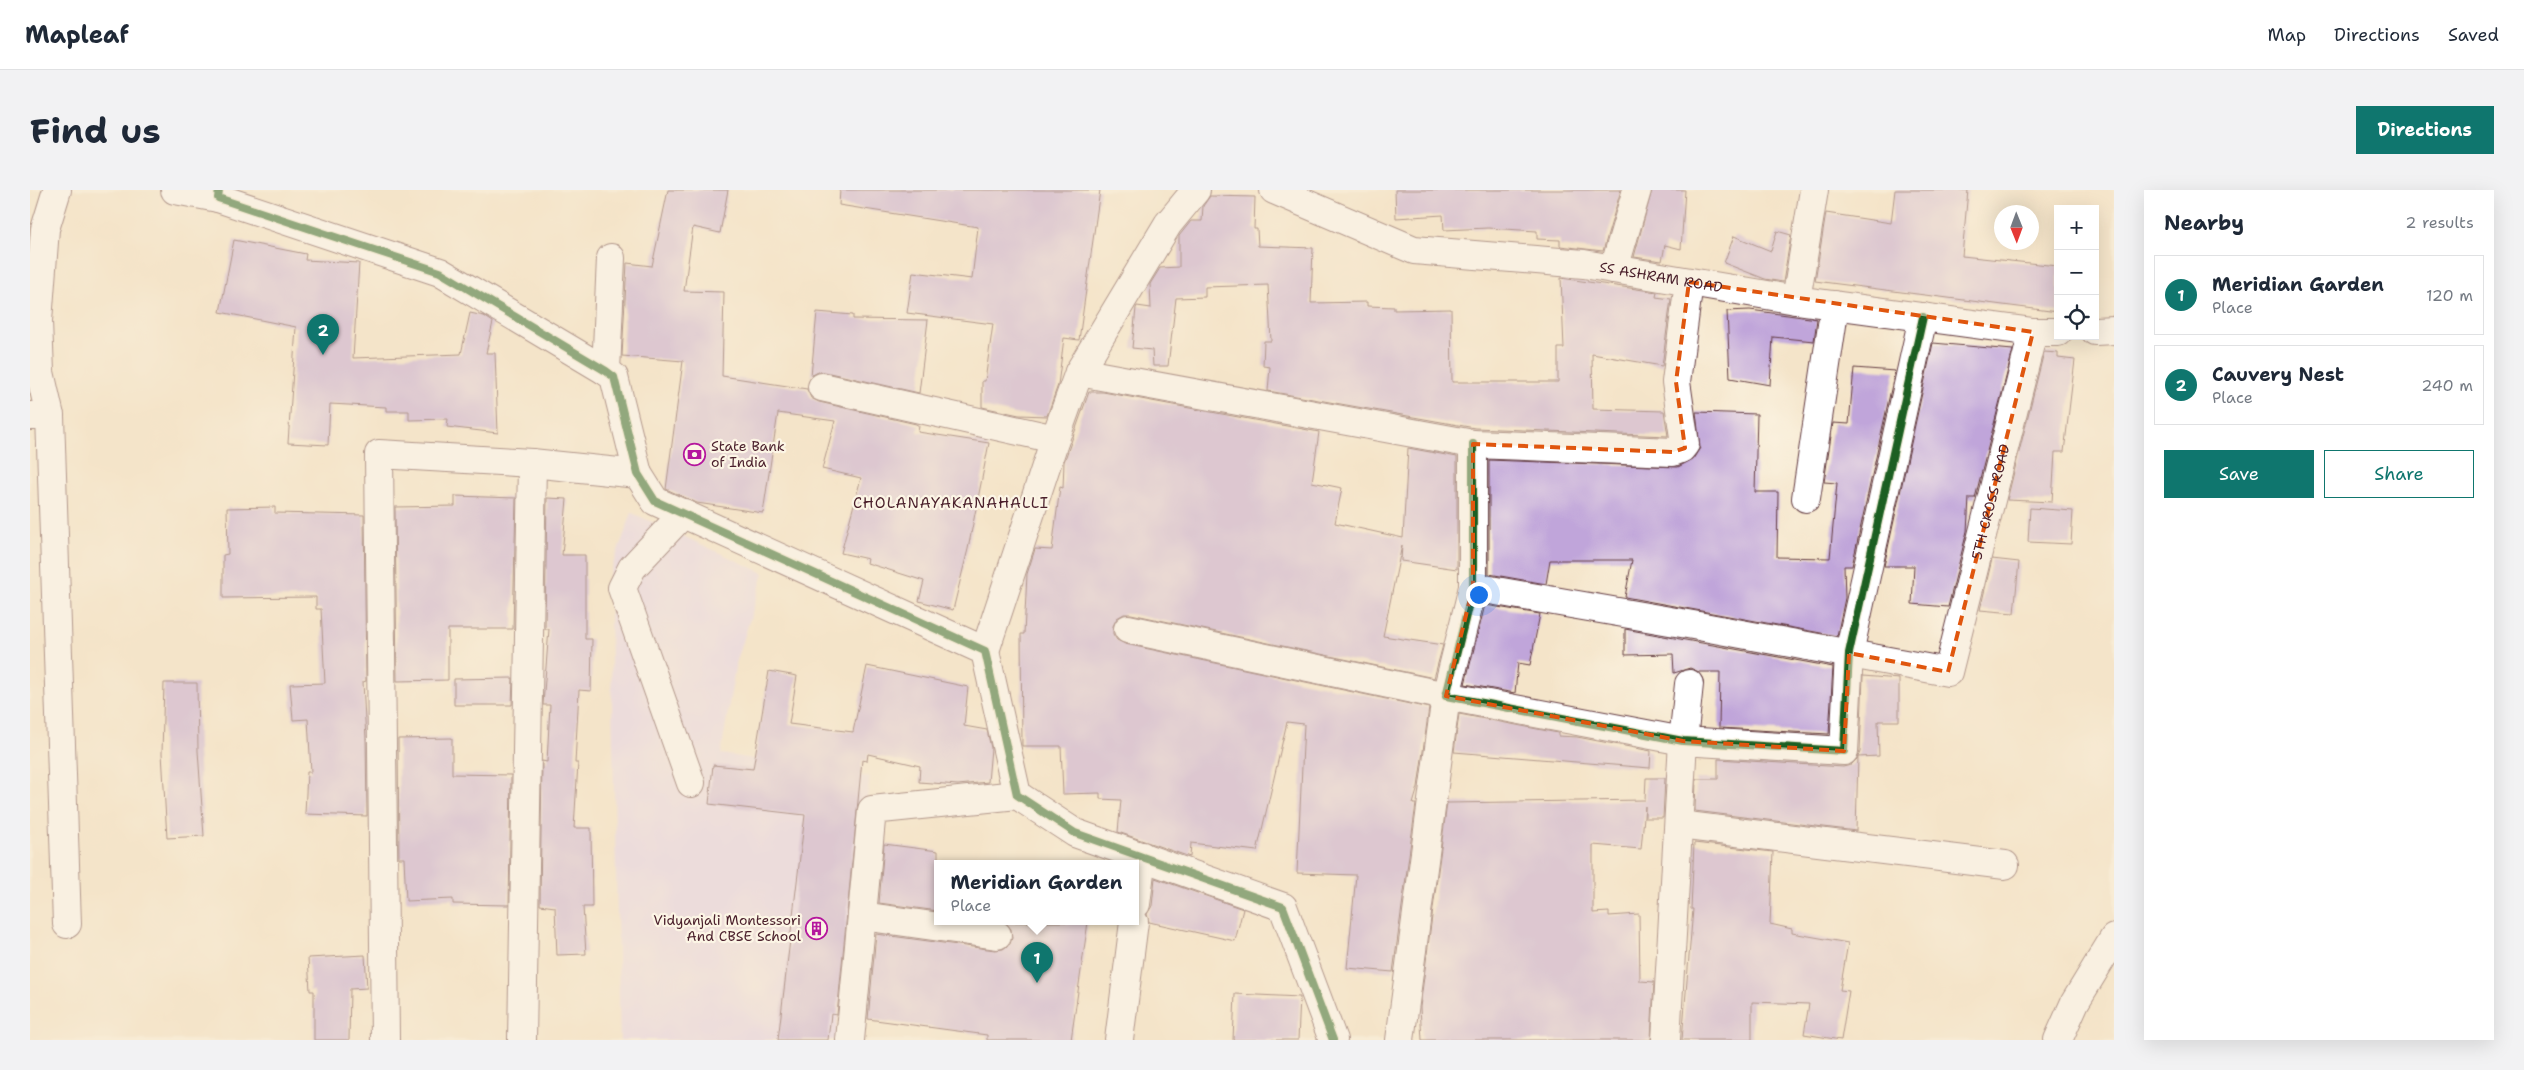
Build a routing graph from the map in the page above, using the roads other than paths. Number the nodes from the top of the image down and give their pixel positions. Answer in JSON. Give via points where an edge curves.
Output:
{"nodes":[{"id":1,"x":57,"y":190,"type":"edge"},
{"id":2,"x":175,"y":190,"type":"edge"},
{"id":3,"x":1196,"y":190,"type":"edge"},
{"id":4,"x":1274,"y":190,"type":"edge"},
{"id":5,"x":1637,"y":190,"type":"edge"},
{"id":6,"x":1814,"y":190,"type":"edge"},
{"id":7,"x":218,"y":194,"type":"edge"},
{"id":8,"x":611,"y":258,"type":"dead end"},
{"id":9,"x":1614,"y":269,"type":"junction"},
{"id":10,"x":1689,"y":282,"type":"junction"},
{"id":11,"x":1796,"y":300,"type":"junction"},
{"id":12,"x":1835,"y":305,"type":"junction"},
{"id":13,"x":1923,"y":317,"type":"junction"},
{"id":14,"x":2114,"y":330,"type":"edge"},
{"id":15,"x":2099,"y":331,"type":"edge"},
{"id":16,"x":2045,"y":332,"type":"edge"},
{"id":17,"x":606,"y":371,"type":"junction"},
{"id":18,"x":1079,"y":372,"type":"junction"},
{"id":19,"x":822,"y":387,"type":"dead end"},
{"id":20,"x":40,"y":416,"type":"edge"},
{"id":21,"x":1055,"y":439,"type":"junction"},
{"id":22,"x":1473,"y":444,"type":"junction"},
{"id":23,"x":532,"y":463,"type":"junction"},
{"id":24,"x":638,"y":474,"type":"junction"},
{"id":25,"x":1806,"y":498,"type":"dead end"},
{"id":26,"x":684,"y":513,"type":"junction"},
{"id":27,"x":1473,"y":587,"type":"junction"},
{"id":28,"x":1128,"y":629,"type":"dead end"},
{"id":29,"x":985,"y":651,"type":"junction"},
{"id":30,"x":1849,"y":653,"type":"junction"},
{"id":31,"x":1689,"y":684,"type":"dead end"},
{"id":32,"x":1446,"y":696,"type":"junction"},
{"id":33,"x":1683,"y":741,"type":"junction"},
{"id":34,"x":691,"y":782,"type":"dead end"},
{"id":35,"x":1017,"y":795,"type":"junction"},
{"id":36,"x":1679,"y":825,"type":"junction"},
{"id":37,"x":1142,"y":856,"type":"junction"},
{"id":38,"x":2005,"y":865,"type":"dead end"},
{"id":39,"x":1139,"y":880,"type":"edge"},
{"id":40,"x":862,"y":916,"type":"junction"},
{"id":41,"x":67,"y":924,"type":"dead end"},
{"id":42,"x":1134,"y":925,"type":"edge"},
{"id":43,"x":997,"y":935,"type":"dead end"},
{"id":44,"x":2114,"y":938,"type":"edge"},
{"id":45,"x":385,"y":1040,"type":"edge"},
{"id":46,"x":522,"y":1040,"type":"edge"},
{"id":47,"x":850,"y":1040,"type":"edge"},
{"id":48,"x":1119,"y":1040,"type":"edge"},
{"id":49,"x":1333,"y":1040,"type":"edge"},
{"id":50,"x":1400,"y":1040,"type":"edge"},
{"id":51,"x":1666,"y":1040,"type":"edge"},
{"id":52,"x":2058,"y":1040,"type":"edge"}],
"edges":[{"from":1,"to":20,"type":"street","via":[[45,229],[38,321]]},
{"from":2,"to":7,"type":"street"},
{"from":3,"to":18,"type":"street","via":[[1168,224]]},
{"from":4,"to":9,"type":"street","name":"SS ASHRAM ROAD","via":[[1414,250]]},
{"from":5,"to":9,"type":"street"},
{"from":6,"to":11,"type":"street"},
{"from":7,"to":17,"type":"street","via":[[440,272]]},
{"from":8,"to":17,"type":"street"},
{"from":9,"to":10,"type":"street","name":"SS ASHRAM ROAD"},
{"from":10,"to":11,"type":"street","name":"SS ASHRAM ROAD"},
{"from":10,"to":22,"type":"street","via":[[1676,382],[1686,437],[1682,449],[1673,452]]},
{"from":11,"to":12,"type":"street","name":"SS ASHRAM ROAD"},
{"from":12,"to":13,"type":"street","name":"SS ASHRAM ROAD"},
{"from":12,"to":25,"type":"street"},
{"from":13,"to":16,"type":"street","name":"SS ASHRAM ROAD"},
{"from":13,"to":30,"type":"street"},
{"from":14,"to":15,"type":"street"},
{"from":16,"to":30,"type":"street","name":"5TH CROSS ROAD","via":[[1948,672]]},
{"from":17,"to":24,"type":"street","via":[[614,376]]},
{"from":18,"to":21,"type":"street"},
{"from":18,"to":22,"type":"street"},
{"from":19,"to":21,"type":"street"},
{"from":20,"to":41,"type":"street"},
{"from":21,"to":29,"type":"street"},
{"from":22,"to":27,"type":"street"},
{"from":23,"to":24,"type":"street"},
{"from":23,"to":45,"type":"street","via":[[379,454]]},
{"from":23,"to":46,"type":"street"},
{"from":24,"to":26,"type":"street","via":[[655,501]]},
{"from":26,"to":29,"type":"street"},
{"from":26,"to":34,"type":"street","via":[[632,568],[622,588]]},
{"from":27,"to":30,"type":"street"},
{"from":27,"to":32,"type":"street"},
{"from":28,"to":32,"type":"street"},
{"from":29,"to":35,"type":"street"},
{"from":30,"to":33,"type":"street","via":[[1844,751]]},
{"from":31,"to":33,"type":"street"},
{"from":32,"to":33,"type":"street"},
{"from":32,"to":50,"type":"street"},
{"from":33,"to":36,"type":"street"},
{"from":35,"to":37,"type":"street","via":[[1075,833]]},
{"from":35,"to":40,"type":"street","via":[[872,810]]},
{"from":36,"to":38,"type":"street"},
{"from":36,"to":51,"type":"street"},
{"from":37,"to":39,"type":"street"},
{"from":37,"to":49,"type":"street","via":[[1283,907]]},
{"from":40,"to":43,"type":"street"},
{"from":40,"to":47,"type":"street"},
{"from":42,"to":48,"type":"street"},
{"from":44,"to":52,"type":"street","via":[[2075,1002]]}]}
